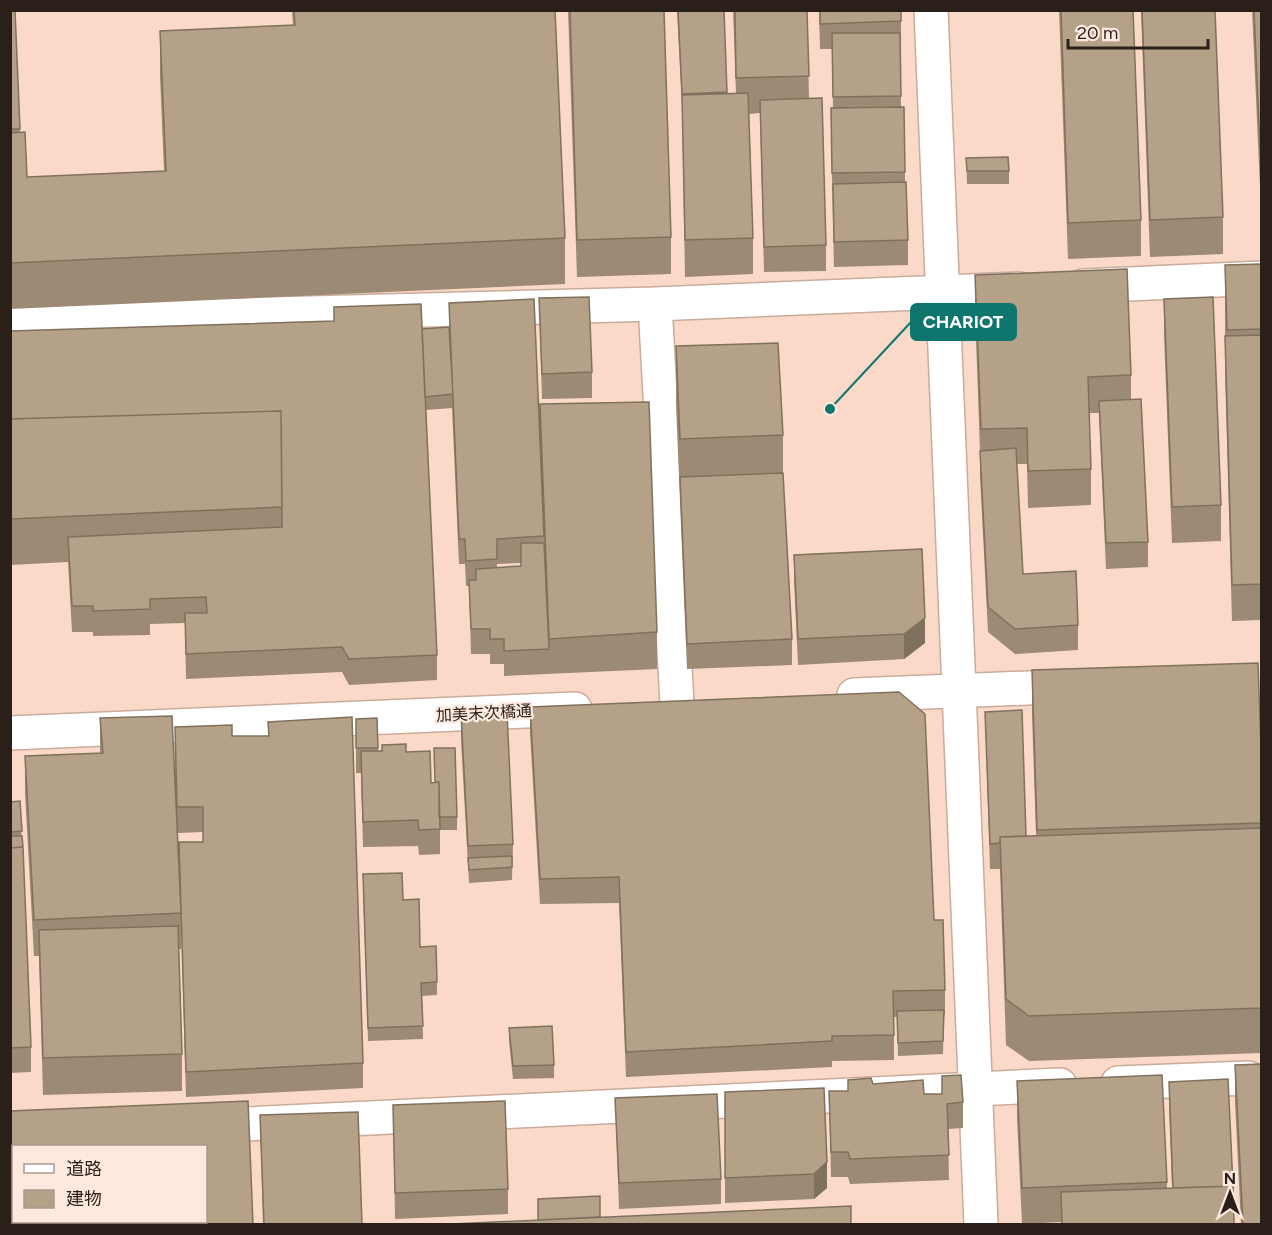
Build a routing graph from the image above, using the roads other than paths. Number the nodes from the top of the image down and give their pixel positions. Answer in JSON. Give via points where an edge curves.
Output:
{"nodes":[{"id":1,"x":931,"y":10,"type":"edge"},
{"id":2,"x":1262,"y":278,"type":"edge"},
{"id":3,"x":942,"y":292,"type":"junction"},
{"id":4,"x":655,"y":304,"type":"junction"},
{"id":5,"x":10,"y":321,"type":"edge"},
{"id":6,"x":1110,"y":685,"type":"edge"},
{"id":7,"x":958,"y":690,"type":"junction"},
{"id":8,"x":829,"y":697,"type":"edge"},
{"id":9,"x":712,"y":702,"type":"edge"},
{"id":10,"x":605,"y":707,"type":"edge"},
{"id":11,"x":10,"y":733,"type":"edge"},
{"id":12,"x":1248,"y":1078,"type":"edge"},
{"id":13,"x":975,"y":1088,"type":"junction"},
{"id":14,"x":177,"y":1127,"type":"edge"},
{"id":15,"x":981,"y":1224,"type":"edge"}],
"edges":[{"from":1,"to":3,"type":"street"},
{"from":2,"to":3,"type":"street"},
{"from":3,"to":4,"type":"street"},
{"from":3,"to":7,"type":"street"},
{"from":4,"to":5,"type":"street"},
{"from":4,"to":9,"type":"street","via":[[665,705]]},
{"from":6,"to":7,"type":"street"},
{"from":7,"to":8,"type":"street"},
{"from":7,"to":13,"type":"street"},
{"from":10,"to":11,"type":"street","name":"加美末次橋通"},
{"from":12,"to":13,"type":"street"},
{"from":13,"to":14,"type":"street"},
{"from":13,"to":15,"type":"street"}]}
